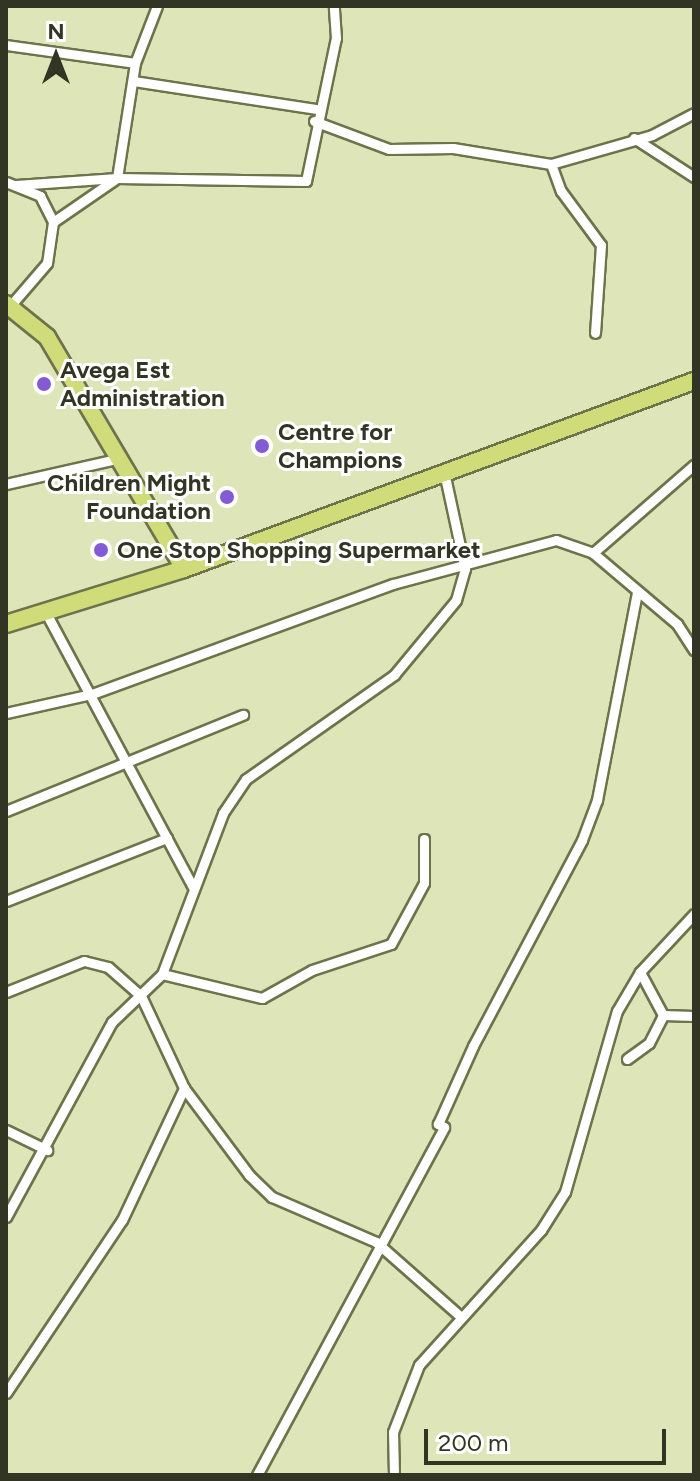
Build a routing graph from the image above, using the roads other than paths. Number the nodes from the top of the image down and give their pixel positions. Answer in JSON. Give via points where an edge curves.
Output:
{"nodes":[{"id":1,"x":157,"y":6,"type":"edge"},
{"id":2,"x":334,"y":6,"type":"edge"},
{"id":3,"x":6,"y":45,"type":"edge"},
{"id":4,"x":135,"y":63,"type":"junction"},
{"id":5,"x":133,"y":81,"type":"junction"},
{"id":6,"x":316,"y":109,"type":"junction"},
{"id":7,"x":694,"y":113,"type":"edge"},
{"id":8,"x":314,"y":121,"type":"junction"},
{"id":9,"x":634,"y":138,"type":"junction"},
{"id":10,"x":551,"y":164,"type":"junction"},
{"id":11,"x":694,"y":177,"type":"edge"},
{"id":12,"x":117,"y":178,"type":"junction"},
{"id":13,"x":11,"y":184,"type":"edge"},
{"id":14,"x":53,"y":222,"type":"junction"},
{"id":15,"x":8,"y":305,"type":"edge"},
{"id":16,"x":595,"y":333,"type":"dead end"},
{"id":17,"x":694,"y":381,"type":"edge"},
{"id":18,"x":120,"y":458,"type":"junction"},
{"id":19,"x":694,"y":465,"type":"edge"},
{"id":20,"x":444,"y":472,"type":"junction"},
{"id":21,"x":6,"y":484,"type":"edge"},
{"id":22,"x":593,"y":553,"type":"junction"},
{"id":23,"x":184,"y":569,"type":"junction"},
{"id":24,"x":465,"y":569,"type":"junction"},
{"id":25,"x":637,"y":593,"type":"junction"},
{"id":26,"x":46,"y":613,"type":"junction"},
{"id":27,"x":6,"y":624,"type":"edge"},
{"id":28,"x":694,"y":650,"type":"edge"},
{"id":29,"x":92,"y":694,"type":"junction"},
{"id":30,"x":6,"y":713,"type":"edge"},
{"id":31,"x":243,"y":715,"type":"dead end"},
{"id":32,"x":133,"y":763,"type":"junction"},
{"id":33,"x":6,"y":811,"type":"edge"},
{"id":34,"x":167,"y":838,"type":"junction"},
{"id":35,"x":424,"y":839,"type":"dead end"},
{"id":36,"x":193,"y":887,"type":"junction"},
{"id":37,"x":6,"y":901,"type":"edge"},
{"id":38,"x":694,"y":914,"type":"edge"},
{"id":39,"x":640,"y":972,"type":"junction"},
{"id":40,"x":162,"y":974,"type":"junction"},
{"id":41,"x":6,"y":992,"type":"edge"},
{"id":42,"x":141,"y":996,"type":"junction"},
{"id":43,"x":663,"y":1015,"type":"junction"},
{"id":44,"x":694,"y":1016,"type":"edge"},
{"id":45,"x":627,"y":1059,"type":"dead end"},
{"id":46,"x":184,"y":1088,"type":"junction"},
{"id":47,"x":6,"y":1130,"type":"edge"},
{"id":48,"x":47,"y":1150,"type":"junction"},
{"id":49,"x":6,"y":1217,"type":"edge"},
{"id":50,"x":376,"y":1242,"type":"junction"},
{"id":51,"x":460,"y":1316,"type":"junction"},
{"id":52,"x":6,"y":1393,"type":"edge"},
{"id":53,"x":257,"y":1475,"type":"edge"},
{"id":54,"x":394,"y":1475,"type":"edge"}],
"edges":[{"from":1,"to":4,"type":"street"},
{"from":2,"to":6,"type":"street","via":[[336,38]]},
{"from":3,"to":4,"type":"street"},
{"from":4,"to":5,"type":"street"},
{"from":5,"to":6,"type":"street"},
{"from":5,"to":12,"type":"street"},
{"from":6,"to":8,"type":"street"},
{"from":7,"to":9,"type":"street"},
{"from":8,"to":10,"type":"street","via":[[389,149],[453,148]]},
{"from":8,"to":12,"type":"street","via":[[302,182]]},
{"from":9,"to":10,"type":"street"},
{"from":9,"to":11,"type":"street"},
{"from":10,"to":16,"type":"street","via":[[561,191],[601,245]]},
{"from":12,"to":13,"type":"street"},
{"from":12,"to":14,"type":"street"},
{"from":13,"to":14,"type":"street","via":[[40,196]]},
{"from":14,"to":15,"type":"street","via":[[51,255]]},
{"from":15,"to":18,"type":"highway","via":[[47,337]]},
{"from":17,"to":20,"type":"highway"},
{"from":18,"to":21,"type":"street"},
{"from":18,"to":23,"type":"highway"},
{"from":19,"to":22,"type":"street"},
{"from":20,"to":23,"type":"highway"},
{"from":20,"to":24,"type":"street"},
{"from":22,"to":24,"type":"street","via":[[556,540]]},
{"from":22,"to":25,"type":"street"},
{"from":23,"to":26,"type":"highway"},
{"from":24,"to":29,"type":"street","via":[[393,584]]},
{"from":24,"to":36,"type":"street","via":[[456,600],[420,651],[246,779]]},
{"from":25,"to":28,"type":"street","via":[[677,624]]},
{"from":25,"to":50,"type":"street","via":[[597,800],[582,840],[473,1046],[438,1124],[444,1127],[382,1245]]},
{"from":26,"to":27,"type":"highway"},
{"from":26,"to":29,"type":"street"},
{"from":29,"to":30,"type":"street"},
{"from":29,"to":32,"type":"street"},
{"from":31,"to":32,"type":"street"},
{"from":32,"to":33,"type":"street"},
{"from":32,"to":34,"type":"street"},
{"from":34,"to":36,"type":"street"},
{"from":34,"to":37,"type":"street"},
{"from":35,"to":40,"type":"street","via":[[424,883],[391,944],[312,970],[262,998]]},
{"from":36,"to":40,"type":"street"},
{"from":38,"to":39,"type":"street"},
{"from":39,"to":43,"type":"street"},
{"from":39,"to":51,"type":"street","via":[[600,1054],[565,1192],[512,1266]]},
{"from":40,"to":42,"type":"street"},
{"from":41,"to":42,"type":"street","via":[[84,961],[108,967]]},
{"from":42,"to":46,"type":"street"},
{"from":42,"to":48,"type":"street","via":[[112,1022]]},
{"from":43,"to":44,"type":"street"},
{"from":43,"to":45,"type":"street","via":[[649,1043]]},
{"from":46,"to":50,"type":"street","via":[[272,1197]]},
{"from":46,"to":52,"type":"street","via":[[122,1220]]},
{"from":47,"to":48,"type":"street"},
{"from":48,"to":49,"type":"street"},
{"from":50,"to":51,"type":"street"},
{"from":50,"to":53,"type":"street"},
{"from":51,"to":54,"type":"street","via":[[419,1365],[403,1398],[393,1432]]}]}
